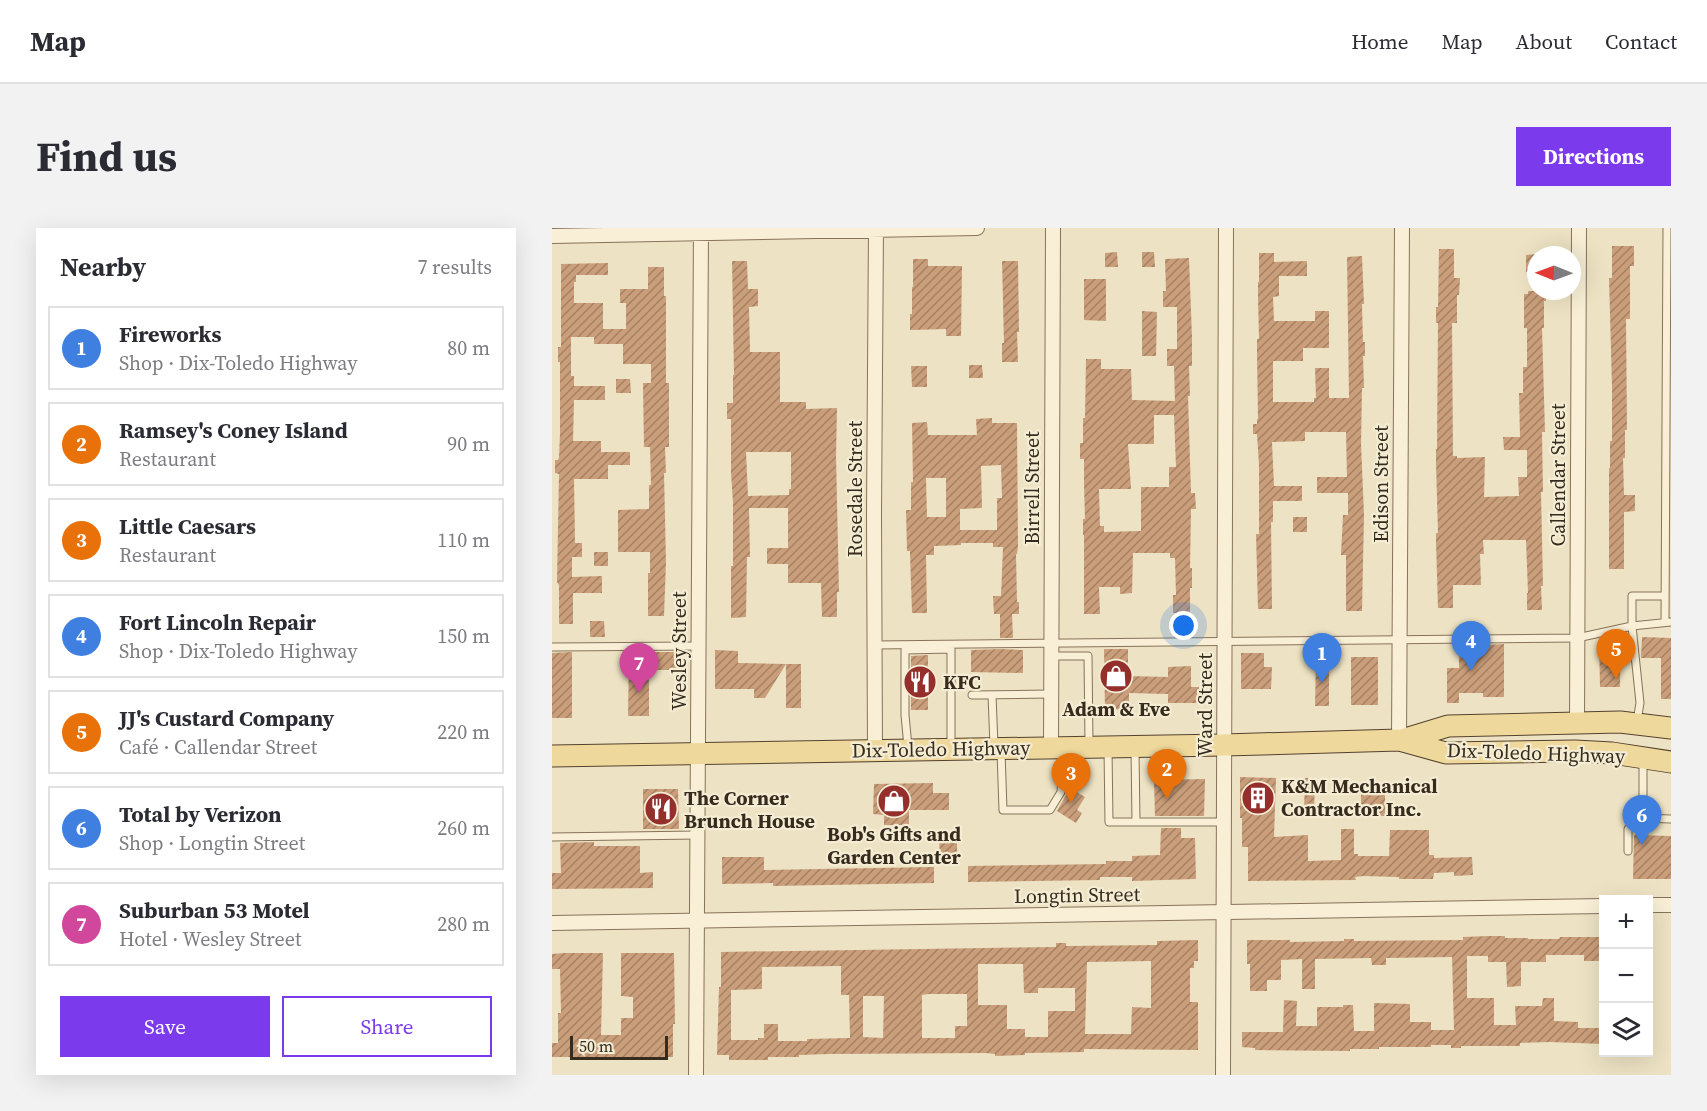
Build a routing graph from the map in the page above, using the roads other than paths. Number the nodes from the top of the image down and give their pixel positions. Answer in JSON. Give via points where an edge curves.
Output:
{"nodes":[{"id":1,"x":977,"y":228,"type":"edge"},
{"id":2,"x":1053,"y":228,"type":"edge"},
{"id":3,"x":1226,"y":228,"type":"edge"},
{"id":4,"x":1402,"y":228,"type":"edge"},
{"id":5,"x":1579,"y":228,"type":"edge"},
{"id":6,"x":1667,"y":228,"type":"edge"},
{"id":7,"x":876,"y":229,"type":"edge"},
{"id":8,"x":701,"y":231,"type":"edge"},
{"id":9,"x":552,"y":236,"type":"edge"},
{"id":10,"x":1669,"y":433,"type":"edge"},
{"id":11,"x":1668,"y":534,"type":"edge"},
{"id":12,"x":1665,"y":596,"type":"junction"},
{"id":13,"x":1668,"y":622,"type":"edge"},
{"id":14,"x":1632,"y":626,"type":"junction"},
{"id":15,"x":1577,"y":638,"type":"junction"},
{"id":16,"x":1399,"y":640,"type":"junction"},
{"id":17,"x":1225,"y":642,"type":"junction"},
{"id":18,"x":874,"y":645,"type":"junction"},
{"id":19,"x":698,"y":646,"type":"junction"},
{"id":20,"x":552,"y":647,"type":"edge"},
{"id":21,"x":1050,"y":650,"type":"junction"},
{"id":22,"x":1050,"y":694,"type":"junction"},
{"id":23,"x":972,"y":695,"type":"dead end"},
{"id":24,"x":992,"y":695,"type":"junction"},
{"id":25,"x":1576,"y":723,"type":"junction"},
{"id":26,"x":1637,"y":724,"type":"junction"},
{"id":27,"x":1671,"y":728,"type":"edge"},
{"id":28,"x":1401,"y":740,"type":"junction"},
{"id":29,"x":1224,"y":745,"type":"junction"},
{"id":30,"x":1135,"y":746,"type":"junction"},
{"id":31,"x":1058,"y":747,"type":"junction"},
{"id":32,"x":1099,"y":747,"type":"junction"},
{"id":33,"x":998,"y":748,"type":"junction"},
{"id":34,"x":951,"y":749,"type":"junction"},
{"id":35,"x":908,"y":750,"type":"junction"},
{"id":36,"x":875,"y":751,"type":"junction"},
{"id":37,"x":699,"y":753,"type":"junction"},
{"id":38,"x":552,"y":756,"type":"edge"},
{"id":39,"x":1643,"y":757,"type":"junction"},
{"id":40,"x":1671,"y":762,"type":"edge"},
{"id":41,"x":1643,"y":819,"type":"junction"},
{"id":42,"x":1671,"y":819,"type":"edge"},
{"id":43,"x":1136,"y":822,"type":"junction"},
{"id":44,"x":1224,"y":822,"type":"junction"},
{"id":45,"x":698,"y":835,"type":"junction"},
{"id":46,"x":552,"y":837,"type":"edge"},
{"id":47,"x":1628,"y":851,"type":"dead end"},
{"id":48,"x":1653,"y":905,"type":"edge"},
{"id":49,"x":1671,"y":905,"type":"edge"},
{"id":50,"x":1599,"y":906,"type":"edge"},
{"id":51,"x":1224,"y":912,"type":"junction"},
{"id":52,"x":698,"y":920,"type":"junction"},
{"id":53,"x":552,"y":923,"type":"edge"},
{"id":54,"x":696,"y":1075,"type":"edge"},
{"id":55,"x":1223,"y":1075,"type":"edge"}],
"edges":[{"from":1,"to":7,"type":"street"},
{"from":2,"to":21,"type":"street","name":"Birrell Street"},
{"from":3,"to":17,"type":"street","name":"Ward Street"},
{"from":4,"to":16,"type":"street","name":"Edison Street"},
{"from":5,"to":15,"type":"street","name":"Callendar Street"},
{"from":6,"to":10,"type":"lane"},
{"from":7,"to":8,"type":"street"},
{"from":7,"to":18,"type":"street","name":"Rosedale Street"},
{"from":8,"to":9,"type":"street"},
{"from":8,"to":19,"type":"street","name":"Wesley Street"},
{"from":10,"to":11,"type":"lane"},
{"from":11,"to":12,"type":"lane"},
{"from":12,"to":13,"type":"lane"},
{"from":12,"to":14,"type":"lane","via":[[1632,596]]},
{"from":13,"to":14,"type":"lane"},
{"from":14,"to":15,"type":"lane"},
{"from":14,"to":26,"type":"lane","via":[[1640,703]]},
{"from":15,"to":16,"type":"lane"},
{"from":15,"to":25,"type":"street","name":"Callendar Street"},
{"from":16,"to":17,"type":"lane"},
{"from":16,"to":28,"type":"street","name":"Edison Street"},
{"from":17,"to":21,"type":"lane"},
{"from":17,"to":29,"type":"street","name":"Ward Street"},
{"from":18,"to":21,"type":"lane"},
{"from":18,"to":36,"type":"street","name":"Rosedale Street"},
{"from":19,"to":20,"type":"lane"},
{"from":19,"to":37,"type":"street","name":"Wesley Street"},
{"from":21,"to":22,"type":"street","name":"Birrell Street"},
{"from":21,"to":32,"type":"lane","via":[[1088,656]]},
{"from":22,"to":24,"type":"lane"},
{"from":22,"to":31,"type":"street","name":"Birrell Street"},
{"from":23,"to":24,"type":"lane"},
{"from":24,"to":33,"type":"lane"},
{"from":25,"to":26,"type":"main road","name":"Dix-Toledo Highway"},
{"from":25,"to":28,"type":"main road","name":"Dix-Toledo Highway","via":[[1448,726]]},
{"from":26,"to":27,"type":"main road","name":"Dix-Toledo Highway"},
{"from":28,"to":29,"type":"main road","name":"Dix-Toledo Highway"},
{"from":28,"to":39,"type":"main road","name":"Dix-Toledo Highway","via":[[1446,753],[1575,751]]},
{"from":29,"to":30,"type":"main road","name":"Dix-Toledo Highway"},
{"from":29,"to":44,"type":"street","name":"Ward Street"},
{"from":30,"to":32,"type":"main road","name":"Dix-Toledo Highway"},
{"from":30,"to":43,"type":"lane"},
{"from":31,"to":32,"type":"main road","name":"Dix-Toledo Highway"},
{"from":31,"to":33,"type":"main road","name":"Dix-Toledo Highway"},
{"from":31,"to":33,"type":"lane","via":[[1061,792],[1050,810],[1003,810]]},
{"from":32,"to":43,"type":"lane","via":[[1109,822]]},
{"from":33,"to":34,"type":"main road","name":"Dix-Toledo Highway"},
{"from":34,"to":35,"type":"main road","name":"Dix-Toledo Highway"},
{"from":34,"to":35,"type":"lane","via":[[951,649],[905,650]]},
{"from":35,"to":36,"type":"main road","name":"Dix-Toledo Highway"},
{"from":36,"to":37,"type":"main road","name":"Dix-Toledo Highway"},
{"from":37,"to":38,"type":"main road","name":"Dix-Toledo Highway"},
{"from":37,"to":45,"type":"street","name":"Wesley Street"},
{"from":39,"to":40,"type":"main road","name":"Dix-Toledo Highway"},
{"from":39,"to":41,"type":"lane"},
{"from":41,"to":42,"type":"lane"},
{"from":41,"to":47,"type":"lane","via":[[1628,829]]},
{"from":43,"to":44,"type":"lane"},
{"from":44,"to":51,"type":"street","name":"Ward Street"},
{"from":45,"to":46,"type":"lane"},
{"from":45,"to":52,"type":"street","name":"Wesley Street"},
{"from":48,"to":49,"type":"street"},
{"from":50,"to":51,"type":"street","name":"Longtin Street"},
{"from":51,"to":52,"type":"street","name":"Longtin Street"},
{"from":51,"to":55,"type":"street","name":"Ward Street"},
{"from":52,"to":53,"type":"street","name":"Longtin Street"},
{"from":52,"to":54,"type":"street","name":"Wesley Street"}]}
